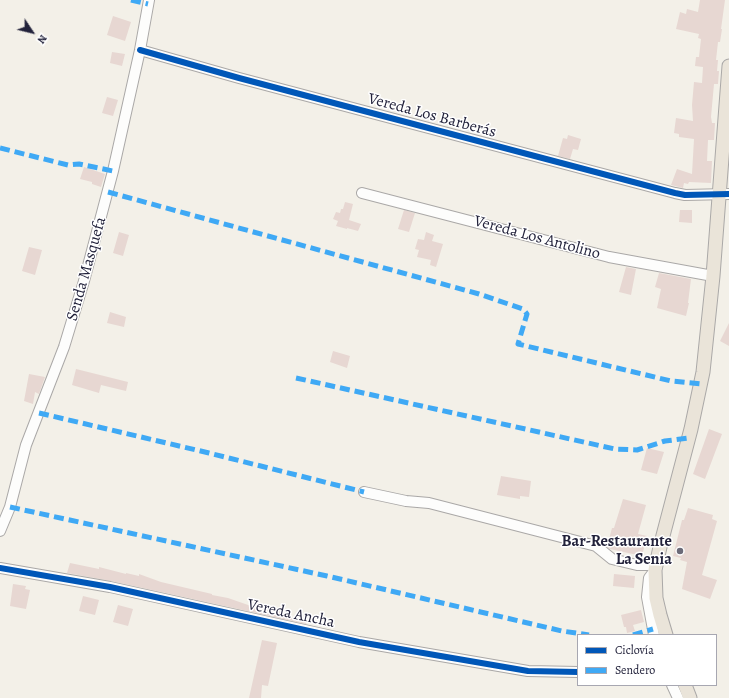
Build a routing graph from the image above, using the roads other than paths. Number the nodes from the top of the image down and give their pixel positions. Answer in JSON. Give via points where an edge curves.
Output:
{"nodes":[{"id":1,"x":148,"y":0,"type":"edge"},
{"id":2,"x":140,"y":50,"type":"junction"},
{"id":3,"x":729,"y":66,"type":"edge"},
{"id":4,"x":362,"y":193,"type":"dead end"},
{"id":5,"x":724,"y":194,"type":"edge"},
{"id":6,"x":713,"y":276,"type":"junction"},
{"id":7,"x":364,"y":492,"type":"dead end"},
{"id":8,"x":0,"y":531,"type":"edge"},
{"id":9,"x":0,"y":568,"type":"edge"},
{"id":10,"x":656,"y":568,"type":"junction"},
{"id":11,"x":654,"y":634,"type":"edge"},
{"id":12,"x":666,"y":634,"type":"edge"},
{"id":13,"x":577,"y":672,"type":"edge"},
{"id":14,"x":672,"y":686,"type":"edge"},
{"id":15,"x":685,"y":686,"type":"edge"},
{"id":16,"x":678,"y":698,"type":"edge"},
{"id":17,"x":690,"y":698,"type":"edge"}],
"edges":[{"from":1,"to":2,"type":"street","name":"Senda Masquefa"},
{"from":2,"to":5,"type":"street","name":"Vereda Los Barberás","via":[[675,194]]},
{"from":2,"to":8,"type":"street","name":"Senda Masquefa","via":[[108,192],[84,281],[64,347],[26,445],[10,507]]},
{"from":3,"to":5,"type":"main road"},
{"from":4,"to":6,"type":"street","name":"Vereda Los Antolino","via":[[609,257]]},
{"from":5,"to":6,"type":"main road"},
{"from":6,"to":10,"type":"main road","via":[[702,384]]},
{"from":7,"to":10,"type":"street","via":[[429,503],[596,546],[612,559]]},
{"from":9,"to":13,"type":"street","name":"Vereda Ancha","via":[[110,587],[359,642],[528,671]]},
{"from":10,"to":11,"type":"street","via":[[650,578],[647,597]]},
{"from":10,"to":12,"type":"main road","via":[[656,598]]},
{"from":14,"to":16,"type":"street"},
{"from":15,"to":17,"type":"main road"}]}
